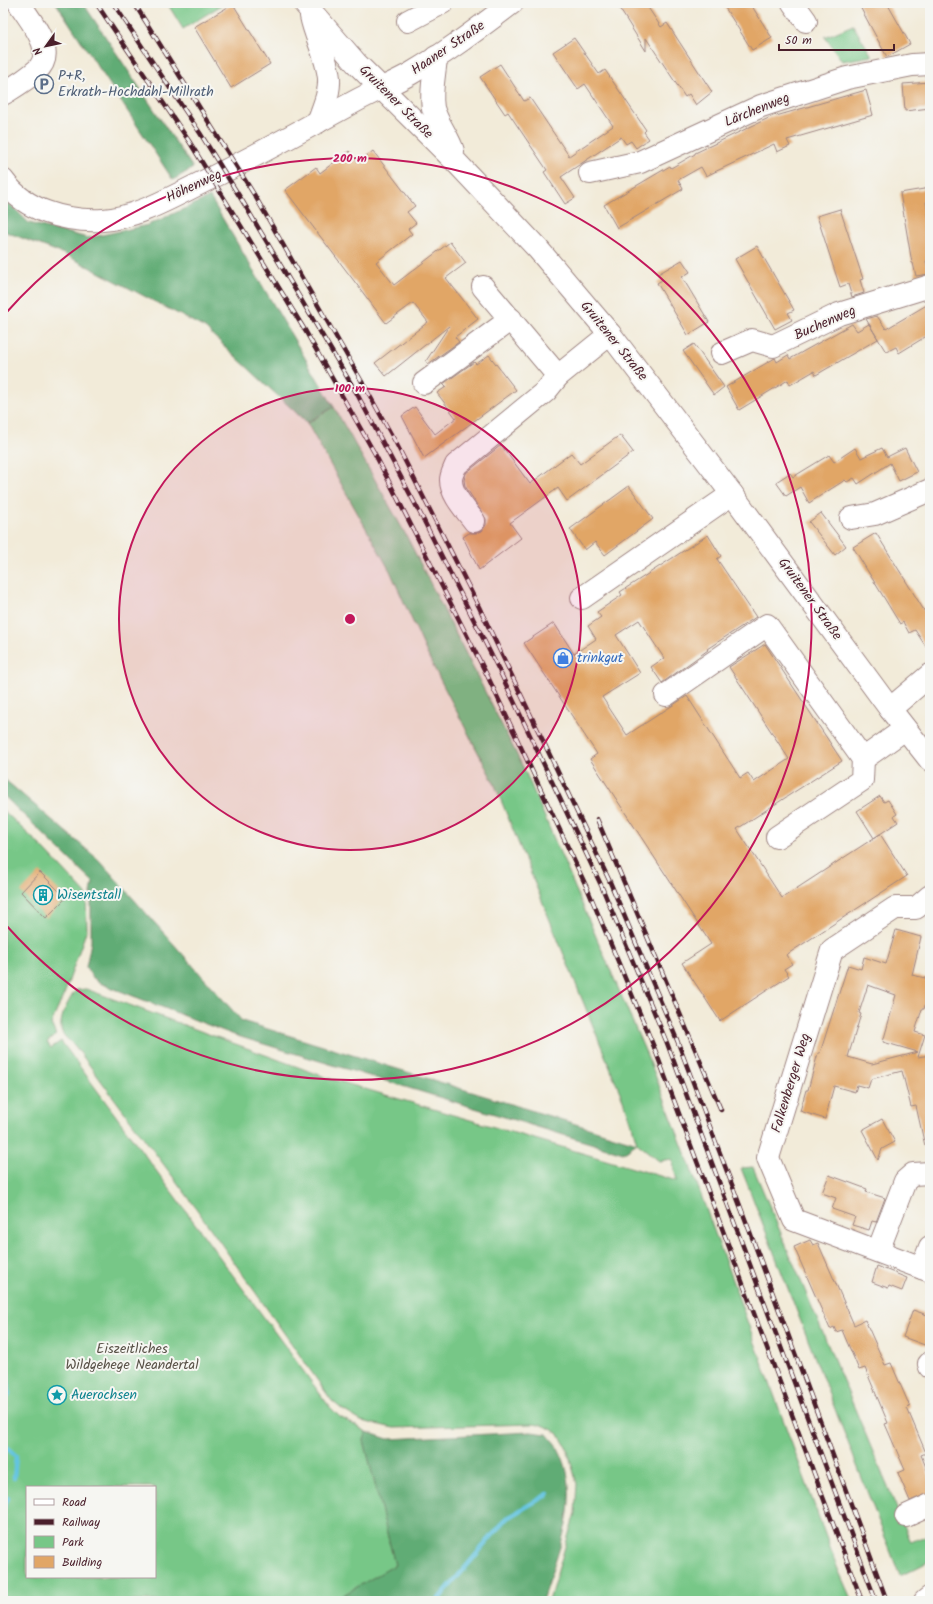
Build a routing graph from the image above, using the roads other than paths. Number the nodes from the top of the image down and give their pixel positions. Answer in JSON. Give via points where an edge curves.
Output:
{"nodes":[{"id":1,"x":19,"y":3,"type":"edge"},
{"id":2,"x":442,"y":3,"type":"edge"},
{"id":3,"x":512,"y":3,"type":"edge"},
{"id":4,"x":792,"y":3,"type":"edge"},
{"id":5,"x":307,"y":7,"type":"edge"},
{"id":6,"x":408,"y":21,"type":"dead end"},
{"id":7,"x":806,"y":21,"type":"dead end"},
{"id":8,"x":436,"y":57,"type":"junction"},
{"id":9,"x":930,"y":64,"type":"edge"},
{"id":10,"x":381,"y":88,"type":"junction"},
{"id":11,"x":3,"y":94,"type":"edge"},
{"id":12,"x":318,"y":122,"type":"junction"},
{"id":13,"x":456,"y":162,"type":"junction"},
{"id":14,"x":590,"y":173,"type":"dead end"},
{"id":15,"x":3,"y":180,"type":"edge"},
{"id":16,"x":930,"y":286,"type":"edge"},
{"id":17,"x":483,"y":287,"type":"dead end"},
{"id":18,"x":511,"y":320,"type":"junction"},
{"id":19,"x":610,"y":334,"type":"junction"},
{"id":20,"x":722,"y":353,"type":"dead end"},
{"id":21,"x":558,"y":376,"type":"junction"},
{"id":22,"x":424,"y":383,"type":"dead end"},
{"id":23,"x":930,"y":490,"type":"edge"},
{"id":24,"x":732,"y":494,"type":"junction"},
{"id":25,"x":851,"y":518,"type":"dead end"},
{"id":26,"x":474,"y":521,"type":"dead end"},
{"id":27,"x":582,"y":598,"type":"dead end"},
{"id":28,"x":930,"y":675,"type":"edge"},
{"id":29,"x":666,"y":695,"type":"dead end"},
{"id":30,"x":890,"y":709,"type":"junction"},
{"id":31,"x":905,"y":729,"type":"junction"},
{"id":32,"x":863,"y":759,"type":"junction"},
{"id":33,"x":930,"y":760,"type":"edge"},
{"id":34,"x":777,"y":837,"type":"dead end"},
{"id":35,"x":925,"y":908,"type":"edge"},
{"id":36,"x":930,"y":1173,"type":"edge"},
{"id":37,"x":930,"y":1247,"type":"edge"},
{"id":38,"x":878,"y":1251,"type":"junction"},
{"id":39,"x":926,"y":1270,"type":"edge"},
{"id":40,"x":930,"y":1363,"type":"edge"},
{"id":41,"x":930,"y":1367,"type":"edge"},
{"id":42,"x":930,"y":1505,"type":"edge"},
{"id":43,"x":906,"y":1516,"type":"dead end"},
{"id":44,"x":930,"y":1597,"type":"edge"},
{"id":45,"x":925,"y":1601,"type":"edge"}],
"edges":[{"from":1,"to":11,"type":"main road","via":[[44,44],[46,54],[44,63],[38,70]]},
{"from":2,"to":6,"type":"main road"},
{"from":3,"to":8,"type":"main road","name":"Haaner Straße"},
{"from":4,"to":7,"type":"main road"},
{"from":5,"to":10,"type":"main road","name":"Gruitener Straße"},
{"from":5,"to":12,"type":"main road","via":[[329,78],[328,92]]},
{"from":8,"to":10,"type":"main road","name":"Haaner Straße"},
{"from":8,"to":13,"type":"main road","via":[[433,108],[449,140]]},
{"from":9,"to":14,"type":"main road","name":"Lärchenweg","via":[[912,65],[847,78],[761,106],[640,162]]},
{"from":10,"to":12,"type":"main road","name":"Höhenweg"},
{"from":10,"to":13,"type":"main road","name":"Gruitener Straße"},
{"from":12,"to":15,"type":"main road","name":"Höhenweg","via":[[252,158],[126,216],[103,220],[75,220],[48,213],[23,201]]},
{"from":13,"to":19,"type":"main road","name":"Gruitener Straße","via":[[538,249]]},
{"from":16,"to":20,"type":"main road","name":"Buchenweg","via":[[839,314],[773,346],[752,340]]},
{"from":17,"to":18,"type":"main road"},
{"from":18,"to":21,"type":"main road"},
{"from":18,"to":22,"type":"main road"},
{"from":19,"to":21,"type":"main road"},
{"from":19,"to":24,"type":"main road","name":"Gruitener Straße"},
{"from":21,"to":26,"type":"main road","via":[[546,391],[456,466],[452,474],[452,486]]},
{"from":23,"to":25,"type":"main road","via":[[876,514]]},
{"from":24,"to":27,"type":"main road"},
{"from":24,"to":30,"type":"main road","name":"Gruitener Straße"},
{"from":28,"to":30,"type":"main road"},
{"from":29,"to":32,"type":"main road","via":[[767,625]]},
{"from":30,"to":31,"type":"main road","name":"Gruitener Straße"},
{"from":31,"to":32,"type":"main road"},
{"from":31,"to":33,"type":"main road","name":"Gruitener Straße"},
{"from":32,"to":34,"type":"main road","via":[[862,780]]},
{"from":35,"to":38,"type":"main road","name":"Falkenberger Weg","via":[[895,908],[832,950],[768,1158],[794,1220]]},
{"from":36,"to":38,"type":"main road","via":[[913,1174],[905,1181]]},
{"from":37,"to":39,"type":"main road","name":"Falkenberger Weg"},
{"from":38,"to":39,"type":"main road","name":"Falkenberger Weg"},
{"from":40,"to":41,"type":"main road"},
{"from":42,"to":43,"type":"main road"},
{"from":44,"to":45,"type":"main road"}]}
